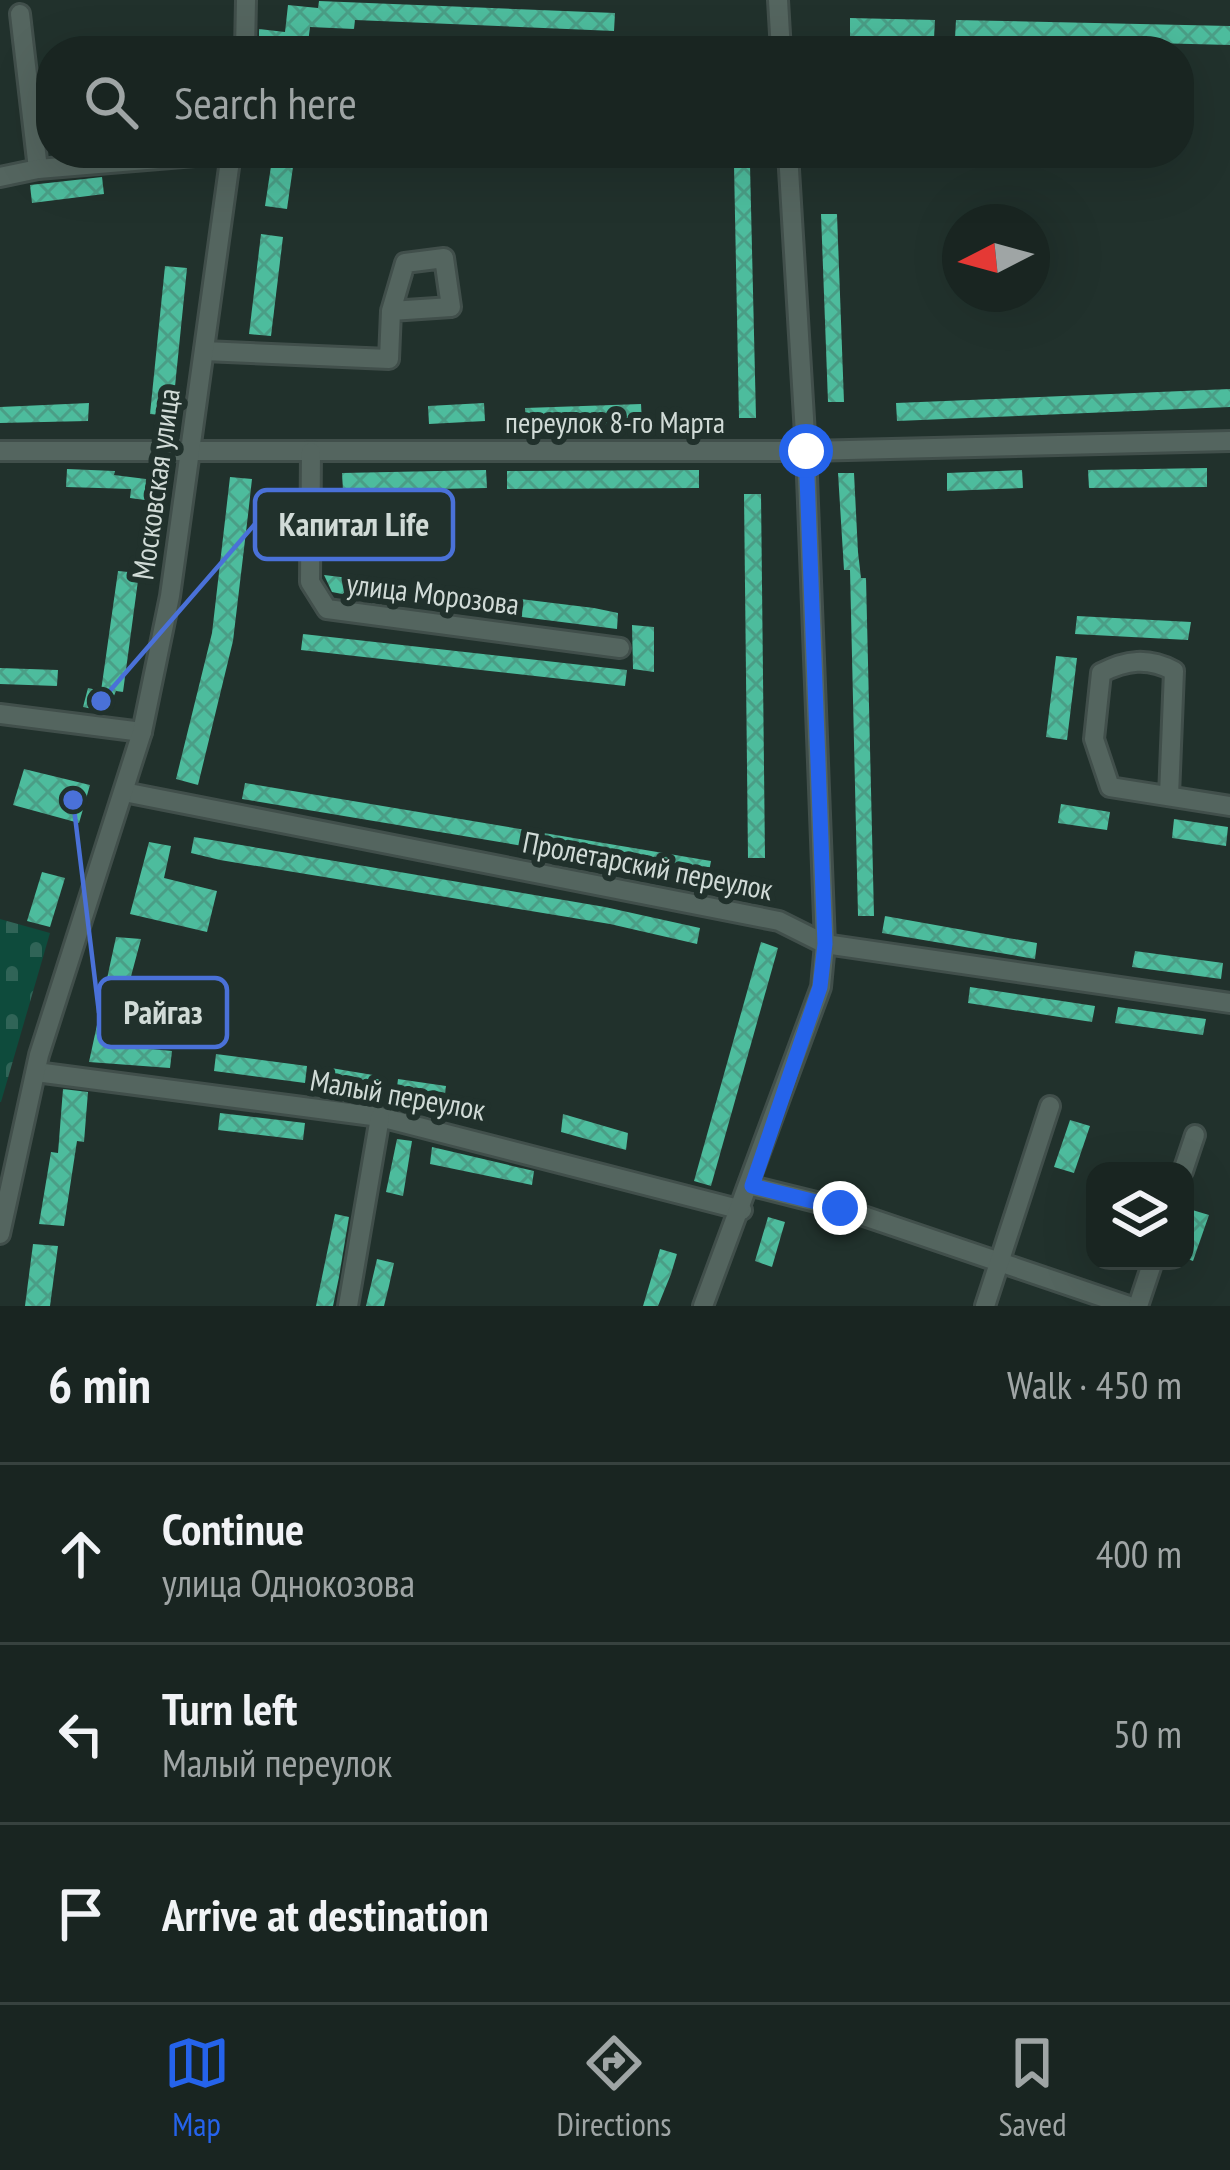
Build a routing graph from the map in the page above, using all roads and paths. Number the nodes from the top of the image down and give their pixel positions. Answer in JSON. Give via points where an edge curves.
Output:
{"nodes":[{"id":1,"x":246,"y":0,"type":"edge"},
{"id":2,"x":778,"y":0,"type":"edge"},
{"id":3,"x":20,"y":14,"type":"dead end"},
{"id":4,"x":245,"y":36,"type":"edge"},
{"id":5,"x":780,"y":36,"type":"edge"},
{"id":6,"x":36,"y":152,"type":"edge"},
{"id":7,"x":50,"y":168,"type":"edge"},
{"id":8,"x":229,"y":168,"type":"edge"},
{"id":9,"x":789,"y":168,"type":"edge"},
{"id":10,"x":38,"y":169,"type":"joint"},
{"id":11,"x":0,"y":178,"type":"edge"},
{"id":12,"x":391,"y":311,"type":"dead end"},
{"id":13,"x":204,"y":350,"type":"junction"},
{"id":14,"x":1230,"y":441,"type":"edge"},
{"id":15,"x":806,"y":451,"type":"junction"},
{"id":16,"x":0,"y":452,"type":"edge"},
{"id":17,"x":311,"y":452,"type":"junction"},
{"id":18,"x":190,"y":453,"type":"junction"},
{"id":19,"x":620,"y":648,"type":"dead end"},
{"id":20,"x":0,"y":714,"type":"edge"},
{"id":21,"x":142,"y":733,"type":"junction"},
{"id":22,"x":124,"y":792,"type":"junction"},
{"id":23,"x":1169,"y":796,"type":"junction"},
{"id":24,"x":1230,"y":806,"type":"edge"},
{"id":25,"x":825,"y":944,"type":"junction"},
{"id":26,"x":1230,"y":1003,"type":"edge"},
{"id":27,"x":35,"y":1072,"type":"junction"},
{"id":28,"x":1050,"y":1106,"type":"dead end"},
{"id":29,"x":380,"y":1117,"type":"junction"},
{"id":30,"x":1195,"y":1136,"type":"dead end"},
{"id":31,"x":1186,"y":1162,"type":"edge"},
{"id":32,"x":752,"y":1186,"type":"junction"},
{"id":33,"x":742,"y":1210,"type":"junction"},
{"id":34,"x":0,"y":1234,"type":"edge"},
{"id":35,"x":998,"y":1262,"type":"junction"},
{"id":36,"x":1149,"y":1270,"type":"edge"},
{"id":37,"x":348,"y":1306,"type":"edge"},
{"id":38,"x":704,"y":1306,"type":"edge"},
{"id":39,"x":985,"y":1306,"type":"edge"},
{"id":40,"x":1133,"y":1306,"type":"edge"}],
"edges":[{"from":1,"to":4,"type":"street"},
{"from":2,"to":5,"type":"street"},
{"from":3,"to":6,"type":"street"},
{"from":7,"to":10,"type":"street"},
{"from":8,"to":13,"type":"street","name":"Московская улица"},
{"from":9,"to":15,"type":"street"},
{"from":10,"to":11,"type":"street"},
{"from":12,"to":13,"type":"street","via":[[389,359]]},
{"from":13,"to":18,"type":"street","name":"Московская улица"},
{"from":14,"to":15,"type":"street","name":"переулок 8-го Марта"},
{"from":15,"to":17,"type":"street","name":"переулок 8-го Марта"},
{"from":15,"to":25,"type":"street"},
{"from":16,"to":18,"type":"street","name":"переулок 8-го Марта"},
{"from":17,"to":18,"type":"street","name":"переулок 8-го Марта"},
{"from":17,"to":19,"type":"street","name":"улица Морозова","via":[[310,582],[327,609]]},
{"from":18,"to":21,"type":"street","name":"Московская улица"},
{"from":20,"to":21,"type":"street"},
{"from":21,"to":22,"type":"street","name":"Московская улица"},
{"from":22,"to":25,"type":"street","name":"Пролетарский переулок","via":[[779,920]]},
{"from":22,"to":27,"type":"street","name":"Московская улица"},
{"from":23,"to":23,"type":"street","via":[[1110,787],[1094,739],[1100,673],[1123,662],[1174,671]]},
{"from":23,"to":24,"type":"street"},
{"from":25,"to":26,"type":"street","name":"Пролетарский переулок"},
{"from":25,"to":32,"type":"street","via":[[820,987]]},
{"from":27,"to":29,"type":"street","name":"Малый переулок"},
{"from":27,"to":34,"type":"street","name":"Московская улица"},
{"from":28,"to":35,"type":"street"},
{"from":29,"to":33,"type":"street","name":"Малый переулок"},
{"from":29,"to":37,"type":"street"},
{"from":30,"to":31,"type":"street"},
{"from":32,"to":33,"type":"street"},
{"from":32,"to":35,"type":"street"},
{"from":33,"to":38,"type":"street"},
{"from":35,"to":39,"type":"street"},
{"from":35,"to":40,"type":"street"},
{"from":36,"to":40,"type":"street"}]}
